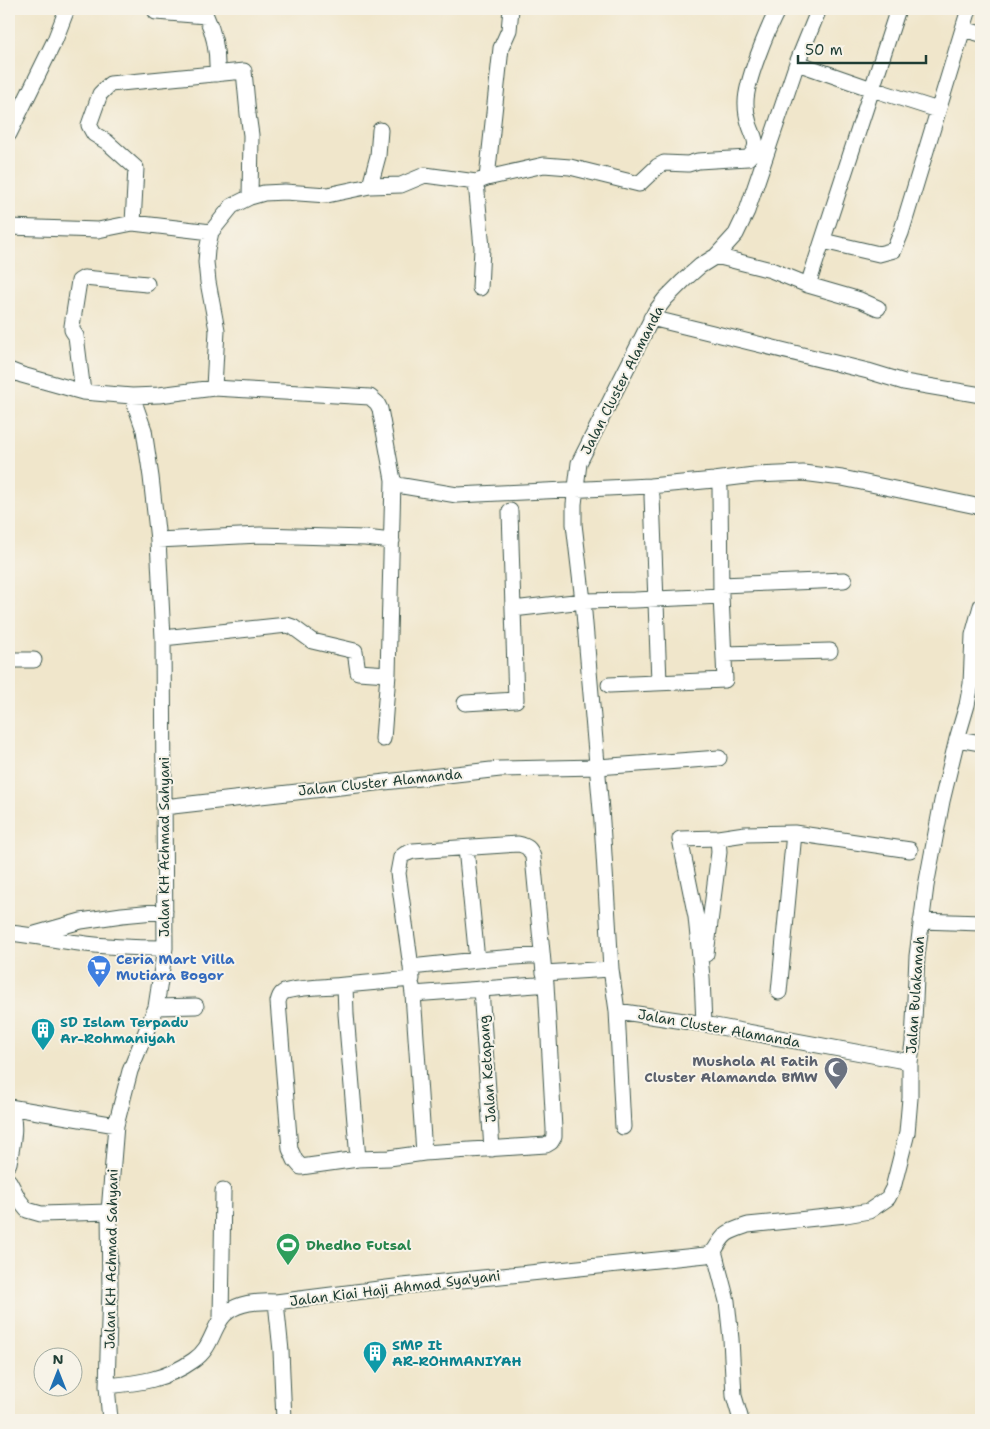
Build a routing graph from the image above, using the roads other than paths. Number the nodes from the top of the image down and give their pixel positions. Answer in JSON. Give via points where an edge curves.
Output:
{"nodes":[{"id":1,"x":67,"y":9,"type":"edge"},
{"id":2,"x":156,"y":9,"type":"edge"},
{"id":3,"x":511,"y":9,"type":"edge"},
{"id":4,"x":778,"y":9,"type":"edge"},
{"id":5,"x":819,"y":9,"type":"edge"},
{"id":6,"x":898,"y":9,"type":"edge"},
{"id":7,"x":969,"y":9,"type":"edge"},
{"id":8,"x":963,"y":29,"type":"junction"},
{"id":9,"x":981,"y":34,"type":"edge"},
{"id":10,"x":797,"y":63,"type":"junction"},
{"id":11,"x":217,"y":74,"type":"junction"},
{"id":12,"x":872,"y":89,"type":"junction"},
{"id":13,"x":938,"y":110,"type":"junction"},
{"id":14,"x":380,"y":130,"type":"dead end"},
{"id":15,"x":9,"y":134,"type":"edge"},
{"id":16,"x":482,"y":180,"type":"junction"},
{"id":17,"x":370,"y":186,"type":"junction"},
{"id":18,"x":250,"y":197,"type":"junction"},
{"id":19,"x":133,"y":222,"type":"junction"},
{"id":20,"x":9,"y":227,"type":"edge"},
{"id":21,"x":211,"y":232,"type":"junction"},
{"id":22,"x":823,"y":241,"type":"junction"},
{"id":23,"x":716,"y":256,"type":"junction"},
{"id":24,"x":147,"y":284,"type":"dead end"},
{"id":25,"x":808,"y":285,"type":"junction"},
{"id":26,"x":480,"y":288,"type":"dead end"},
{"id":27,"x":878,"y":308,"type":"dead end"},
{"id":28,"x":651,"y":318,"type":"junction"},
{"id":29,"x":9,"y":370,"type":"edge"},
{"id":30,"x":214,"y":388,"type":"junction"},
{"id":31,"x":84,"y":392,"type":"junction"},
{"id":32,"x":132,"y":396,"type":"junction"},
{"id":33,"x":981,"y":396,"type":"edge"},
{"id":34,"x":393,"y":480,"type":"junction"},
{"id":35,"x":577,"y":488,"type":"junction"},
{"id":36,"x":720,"y":488,"type":"dead end"},
{"id":37,"x":652,"y":496,"type":"dead end"},
{"id":38,"x":981,"y":508,"type":"edge"},
{"id":39,"x":510,"y":511,"type":"dead end"},
{"id":40,"x":158,"y":540,"type":"junction"},
{"id":41,"x":392,"y":541,"type":"junction"},
{"id":42,"x":844,"y":580,"type":"dead end"},
{"id":43,"x":721,"y":590,"type":"junction"},
{"id":44,"x":655,"y":599,"type":"junction"},
{"id":45,"x":583,"y":601,"type":"junction"},
{"id":46,"x":981,"y":606,"type":"edge"},
{"id":47,"x":513,"y":609,"type":"junction"},
{"id":48,"x":163,"y":638,"type":"junction"},
{"id":49,"x":830,"y":651,"type":"dead end"},
{"id":50,"x":724,"y":654,"type":"junction"},
{"id":51,"x":9,"y":660,"type":"edge"},
{"id":52,"x":34,"y":660,"type":"dead end"},
{"id":53,"x":388,"y":674,"type":"junction"},
{"id":54,"x":659,"y":682,"type":"junction"},
{"id":55,"x":609,"y":685,"type":"dead end"},
{"id":56,"x":465,"y":704,"type":"dead end"},
{"id":57,"x":384,"y":739,"type":"dead end"},
{"id":58,"x":957,"y":739,"type":"junction"},
{"id":59,"x":981,"y":743,"type":"edge"},
{"id":60,"x":719,"y":758,"type":"dead end"},
{"id":61,"x":598,"y":768,"type":"junction"},
{"id":62,"x":164,"y":807,"type":"junction"},
{"id":63,"x":794,"y":833,"type":"junction"},
{"id":64,"x":718,"y":838,"type":"junction"},
{"id":65,"x":466,"y":848,"type":"junction"},
{"id":66,"x":910,"y":850,"type":"dead end"},
{"id":67,"x":165,"y":911,"type":"junction"},
{"id":68,"x":920,"y":921,"type":"junction"},
{"id":69,"x":981,"y":924,"type":"edge"},
{"id":70,"x":9,"y":933,"type":"edge"},
{"id":71,"x":31,"y":935,"type":"junction"},
{"id":72,"x":165,"y":948,"type":"junction"},
{"id":73,"x":542,"y":955,"type":"junction"},
{"id":74,"x":477,"y":960,"type":"junction"},
{"id":75,"x":611,"y":969,"type":"junction"},
{"id":76,"x":545,"y":979,"type":"junction"},
{"id":77,"x":412,"y":980,"type":"junction"},
{"id":78,"x":345,"y":985,"type":"junction"},
{"id":79,"x":702,"y":986,"type":"junction"},
{"id":80,"x":482,"y":989,"type":"junction"},
{"id":81,"x":779,"y":992,"type":"dead end"},
{"id":82,"x":196,"y":1006,"type":"dead end"},
{"id":83,"x":156,"y":1007,"type":"junction"},
{"id":84,"x":617,"y":1011,"type":"junction"},
{"id":85,"x":704,"y":1024,"type":"junction"},
{"id":86,"x":910,"y":1062,"type":"junction"},
{"id":87,"x":9,"y":1107,"type":"edge"},
{"id":88,"x":116,"y":1125,"type":"junction"},
{"id":89,"x":623,"y":1127,"type":"dead end"},
{"id":90,"x":492,"y":1149,"type":"junction"},
{"id":91,"x":424,"y":1153,"type":"junction"},
{"id":92,"x":358,"y":1159,"type":"junction"},
{"id":93,"x":9,"y":1163,"type":"edge"},
{"id":94,"x":9,"y":1181,"type":"edge"},
{"id":95,"x":223,"y":1191,"type":"dead end"},
{"id":96,"x":109,"y":1212,"type":"junction"},
{"id":97,"x":714,"y":1251,"type":"junction"},
{"id":98,"x":276,"y":1302,"type":"junction"},
{"id":99,"x":221,"y":1319,"type":"junction"},
{"id":100,"x":107,"y":1386,"type":"junction"},
{"id":101,"x":110,"y":1420,"type":"edge"},
{"id":102,"x":284,"y":1420,"type":"edge"},
{"id":103,"x":741,"y":1420,"type":"edge"}],
"edges":[{"from":1,"to":15,"type":"street"},
{"from":2,"to":11,"type":"street","via":[[156,12],[206,16],[215,38]]},
{"from":3,"to":16,"type":"street","via":[[509,30],[501,48]]},
{"from":4,"to":16,"type":"street","via":[[747,90],[748,122],[756,145],[748,158],[664,163],[639,184],[570,167],[544,165]]},
{"from":5,"to":10,"type":"street","name":"Jalan Cluster Alamanda"},
{"from":6,"to":12,"type":"street"},
{"from":7,"to":8,"type":"street"},
{"from":8,"to":9,"type":"street"},
{"from":8,"to":13,"type":"street"},
{"from":10,"to":12,"type":"street"},
{"from":10,"to":23,"type":"street","name":"Jalan Cluster Alamanda","via":[[747,211],[736,234]]},
{"from":11,"to":18,"type":"street","via":[[244,71],[252,135]]},
{"from":11,"to":19,"type":"street","via":[[110,84],[100,94],[90,125],[94,134],[136,168]]},
{"from":12,"to":13,"type":"street"},
{"from":12,"to":22,"type":"street"},
{"from":13,"to":22,"type":"street","via":[[894,250],[880,254]]},
{"from":14,"to":17,"type":"street","via":[[378,156]]},
{"from":16,"to":17,"type":"street","via":[[425,175],[401,185]]},
{"from":16,"to":26,"type":"street"},
{"from":17,"to":18,"type":"street","via":[[327,195],[285,192]]},
{"from":18,"to":21,"type":"street","via":[[232,206]]},
{"from":19,"to":20,"type":"street","via":[[98,230]]},
{"from":19,"to":21,"type":"street"},
{"from":21,"to":30,"type":"street","via":[[206,262],[217,330]]},
{"from":22,"to":25,"type":"street"},
{"from":23,"to":25,"type":"street","via":[[771,270]]},
{"from":23,"to":28,"type":"street","name":"Jalan Cluster Alamanda","via":[[683,281]]},
{"from":24,"to":31,"type":"street","via":[[84,278],[79,281],[72,330],[76,336]]},
{"from":25,"to":27,"type":"street"},
{"from":28,"to":33,"type":"street","via":[[904,382]]},
{"from":28,"to":35,"type":"street","name":"Jalan Cluster Alamanda","via":[[579,463]]},
{"from":29,"to":31,"type":"street"},
{"from":30,"to":32,"type":"street"},
{"from":30,"to":34,"type":"street","via":[[370,397],[380,409]]},
{"from":31,"to":32,"type":"street"},
{"from":32,"to":40,"type":"street","name":"Jalan KH Achmad Sahyani","via":[[144,430]]},
{"from":34,"to":35,"type":"street","via":[[397,485],[457,495]]},
{"from":34,"to":41,"type":"street"},
{"from":35,"to":38,"type":"street","via":[[650,486],[754,475],[803,474],[842,478]]},
{"from":35,"to":45,"type":"street","name":"Jalan Cluster Alamanda","via":[[574,524]]},
{"from":36,"to":43,"type":"street"},
{"from":37,"to":44,"type":"street"},
{"from":39,"to":47,"type":"street"},
{"from":40,"to":41,"type":"street","via":[[260,535]]},
{"from":40,"to":48,"type":"street","name":"Jalan KH Achmad Sahyani"},
{"from":41,"to":53,"type":"street"},
{"from":42,"to":43,"type":"street"},
{"from":43,"to":44,"type":"street"},
{"from":43,"to":50,"type":"street"},
{"from":44,"to":45,"type":"street"},
{"from":44,"to":54,"type":"street"},
{"from":45,"to":47,"type":"street"},
{"from":45,"to":61,"type":"street","name":"Jalan Cluster Alamanda"},
{"from":46,"to":58,"type":"street","name":"Jalan Bulakamah","via":[[973,635],[971,684]]},
{"from":47,"to":56,"type":"street","via":[[516,700]]},
{"from":48,"to":53,"type":"street","via":[[287,625],[312,641],[355,651],[358,672]]},
{"from":48,"to":62,"type":"street","name":"Jalan KH Achmad Sahyani"},
{"from":49,"to":50,"type":"street"},
{"from":50,"to":54,"type":"street","via":[[725,680]]},
{"from":51,"to":52,"type":"street"},
{"from":53,"to":57,"type":"street"},
{"from":54,"to":55,"type":"street"},
{"from":58,"to":59,"type":"street"},
{"from":58,"to":68,"type":"street","name":"Jalan Bulakamah","via":[[931,852]]},
{"from":60,"to":61,"type":"street"},
{"from":61,"to":62,"type":"street","name":"Jalan Cluster Alamanda","via":[[492,770]]},
{"from":61,"to":75,"type":"street","name":"Jalan Cluster Alamanda"},
{"from":62,"to":67,"type":"street","name":"Jalan KH Achmad Sahyani"},
{"from":63,"to":64,"type":"street"},
{"from":63,"to":66,"type":"street"},
{"from":63,"to":81,"type":"street"},
{"from":64,"to":79,"type":"street"},
{"from":64,"to":79,"type":"street","via":[[680,839],[696,917]]},
{"from":65,"to":73,"type":"street","via":[[518,844],[531,850]]},
{"from":65,"to":74,"type":"street"},
{"from":65,"to":77,"type":"street","via":[[413,851],[401,857],[398,873]]},
{"from":67,"to":71,"type":"street","via":[[81,921]]},
{"from":67,"to":72,"type":"street","name":"Jalan KH Achmad Sahyani"},
{"from":68,"to":69,"type":"street"},
{"from":68,"to":86,"type":"street","name":"Jalan Bulakamah"},
{"from":70,"to":71,"type":"street"},
{"from":71,"to":72,"type":"street","via":[[78,943]]},
{"from":72,"to":83,"type":"street","name":"Jalan KH Achmad Sahyani"},
{"from":73,"to":74,"type":"street"},
{"from":73,"to":76,"type":"street"},
{"from":74,"to":77,"type":"street"},
{"from":75,"to":76,"type":"street"},
{"from":75,"to":84,"type":"street","name":"Jalan Cluster Alamanda"},
{"from":76,"to":80,"type":"street"},
{"from":76,"to":90,"type":"street","via":[[554,1136],[546,1145]]},
{"from":77,"to":78,"type":"street"},
{"from":77,"to":80,"type":"street"},
{"from":77,"to":91,"type":"street"},
{"from":78,"to":92,"type":"street"},
{"from":78,"to":92,"type":"street","via":[[284,993],[279,996],[279,1019],[290,1149],[295,1160],[301,1167]]},
{"from":79,"to":85,"type":"street"},
{"from":80,"to":90,"type":"street","name":"Jalan Ketapang"},
{"from":82,"to":83,"type":"street"},
{"from":83,"to":88,"type":"street","name":"Jalan KH Achmad Sahyani","via":[[130,1071]]},
{"from":84,"to":85,"type":"street","name":"Jalan Cluster Alamanda"},
{"from":84,"to":89,"type":"street","name":"Jalan Cluster Alamanda"},
{"from":85,"to":86,"type":"street","name":"Jalan Cluster Alamanda"},
{"from":86,"to":97,"type":"street","name":"Jalan Bulakamah","via":[[907,1133],[888,1198],[869,1211],[748,1225],[724,1235]]},
{"from":87,"to":88,"type":"street"},
{"from":87,"to":93,"type":"street","via":[[14,1118]]},
{"from":88,"to":96,"type":"street","name":"Jalan KH Achmad Sahyani"},
{"from":90,"to":91,"type":"street"},
{"from":91,"to":92,"type":"street"},
{"from":94,"to":96,"type":"street","via":[[26,1210],[41,1214]]},
{"from":95,"to":99,"type":"street"},
{"from":96,"to":100,"type":"street","name":"Jalan KH Achmad Sahyani"},
{"from":97,"to":98,"type":"street","name":"Jalan Kiai Haji Ahmad Sya'yani","via":[[706,1255]]},
{"from":97,"to":103,"type":"street","via":[[726,1301],[734,1396]]},
{"from":98,"to":99,"type":"street","name":"Jalan Kiai Haji Ahmad Sya'yani","via":[[257,1301],[242,1305]]},
{"from":98,"to":102,"type":"street"},
{"from":99,"to":100,"type":"street","via":[[210,1343],[195,1360],[154,1380]]},
{"from":100,"to":101,"type":"street","name":"Jalan KH Achmad Sahyani"}]}
